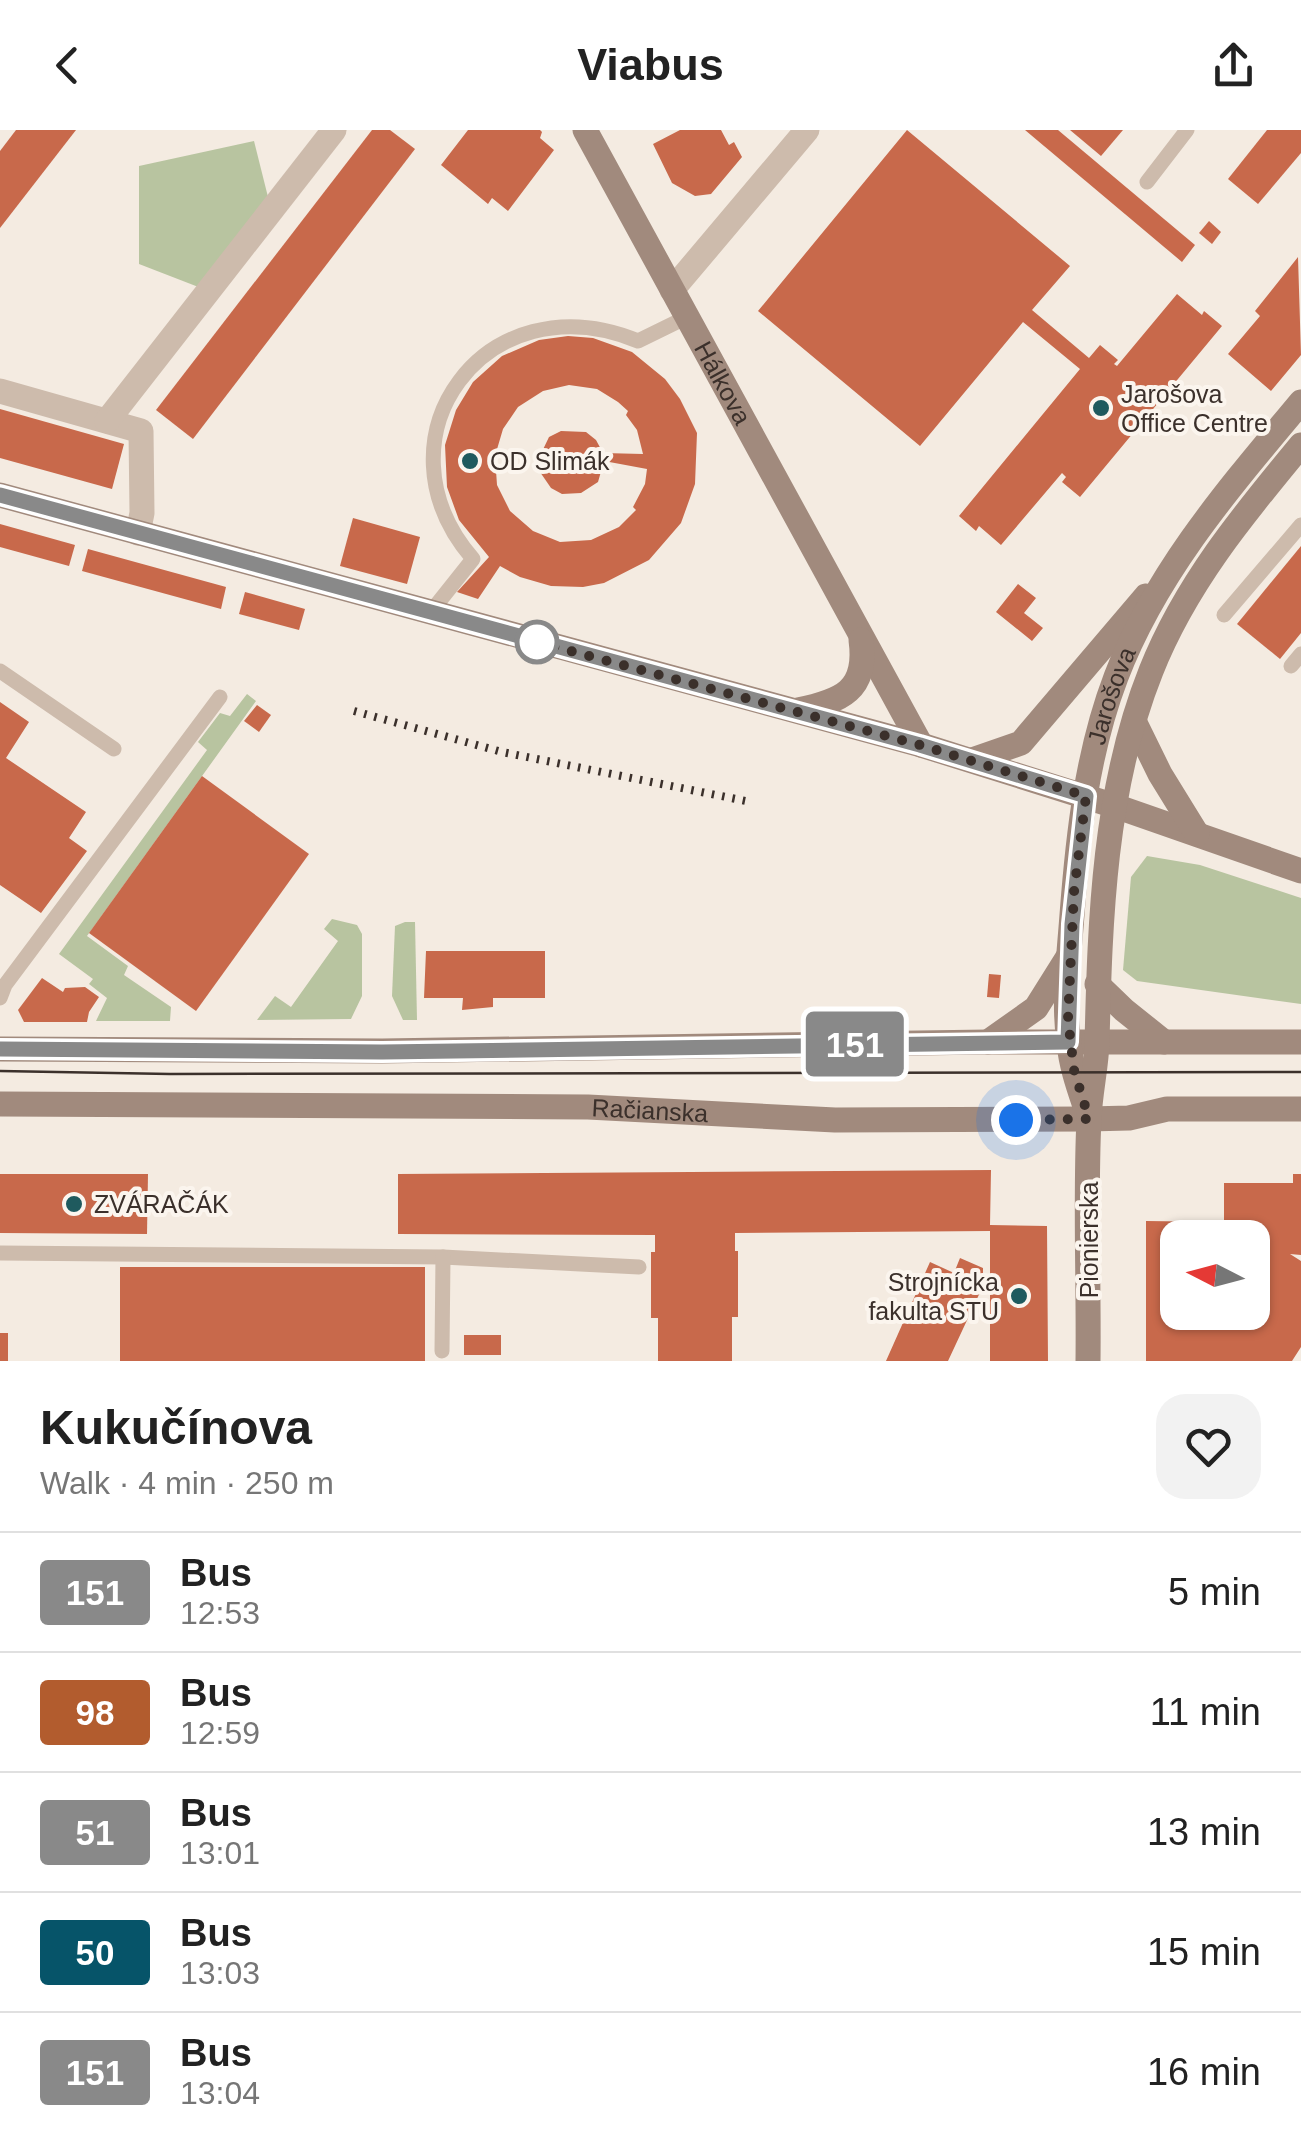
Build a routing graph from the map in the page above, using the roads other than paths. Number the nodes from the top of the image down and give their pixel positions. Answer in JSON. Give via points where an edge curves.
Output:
{"nodes":[{"id":1,"x":334,"y":130,"type":"edge"},
{"id":2,"x":585,"y":130,"type":"edge"},
{"id":3,"x":807,"y":130,"type":"edge"},
{"id":4,"x":1187,"y":130,"type":"edge"},
{"id":5,"x":1147,"y":182,"type":"dead end"},
{"id":6,"x":672,"y":290,"type":"junction"},
{"id":7,"x":686,"y":317,"type":"junction"},
{"id":8,"x":0,"y":392,"type":"edge"},
{"id":9,"x":1301,"y":402,"type":"edge"},
{"id":10,"x":109,"y":422,"type":"junction"},
{"id":11,"x":1301,"y":445,"type":"edge"},
{"id":12,"x":0,"y":494,"type":"edge"},
{"id":13,"x":1301,"y":525,"type":"edge"},
{"id":14,"x":138,"y":533,"type":"junction"},
{"id":15,"x":1171,"y":572,"type":"junction"},
{"id":16,"x":430,"y":614,"type":"junction"},
{"id":17,"x":1224,"y":615,"type":"dead end"},
{"id":18,"x":860,"y":635,"type":"junction"},
{"id":19,"x":0,"y":671,"type":"edge"},
{"id":20,"x":220,"y":697,"type":"dead end"},
{"id":21,"x":791,"y":712,"type":"junction"},
{"id":22,"x":1135,"y":722,"type":"junction"},
{"id":23,"x":920,"y":745,"type":"junction"},
{"id":24,"x":114,"y":749,"type":"dead end"},
{"id":25,"x":972,"y":760,"type":"junction"},
{"id":26,"x":1086,"y":796,"type":"junction"},
{"id":27,"x":1115,"y":806,"type":"junction"},
{"id":28,"x":1197,"y":834,"type":"junction"},
{"id":29,"x":1301,"y":870,"type":"edge"},
{"id":30,"x":1070,"y":955,"type":"junction"},
{"id":31,"x":1098,"y":984,"type":"junction"},
{"id":32,"x":2,"y":986,"type":"edge"},
{"id":33,"x":848,"y":1015,"type":"dead end"},
{"id":34,"x":988,"y":1042,"type":"junction"},
{"id":35,"x":1068,"y":1042,"type":"junction"},
{"id":36,"x":1097,"y":1042,"type":"junction"},
{"id":37,"x":1164,"y":1042,"type":"junction"},
{"id":38,"x":1301,"y":1042,"type":"edge"},
{"id":39,"x":848,"y":1044,"type":"junction"},
{"id":40,"x":0,"y":1049,"type":"edge"},
{"id":41,"x":0,"y":1104,"type":"edge"},
{"id":42,"x":1301,"y":1109,"type":"edge"},
{"id":43,"x":1089,"y":1119,"type":"junction"},
{"id":44,"x":0,"y":1253,"type":"edge"},
{"id":45,"x":443,"y":1257,"type":"junction"},
{"id":46,"x":639,"y":1268,"type":"dead end"},
{"id":47,"x":442,"y":1352,"type":"dead end"},
{"id":48,"x":1088,"y":1361,"type":"edge"}],
"edges":[{"from":1,"to":10,"type":"street"},
{"from":2,"to":6,"type":"main road","name":"Hálkova"},
{"from":3,"to":6,"type":"street"},
{"from":4,"to":5,"type":"lane"},
{"from":6,"to":7,"type":"main road","name":"Hálkova"},
{"from":7,"to":16,"type":"lane","via":[[638,341],[589,326],[533,330],[491,349],[464,375],[440,422],[435,475],[448,523],[473,559]]},
{"from":7,"to":18,"type":"main road","name":"Hálkova"},
{"from":8,"to":10,"type":"street"},
{"from":9,"to":15,"type":"main road","name":"Jarošova","via":[[1221,498]]},
{"from":10,"to":14,"type":"street","via":[[141,432]]},
{"from":11,"to":22,"type":"main road","name":"Jarošova","via":[[1229,533],[1186,600],[1150,672]]},
{"from":12,"to":14,"type":"main road"},
{"from":13,"to":17,"type":"lane"},
{"from":14,"to":16,"type":"main road"},
{"from":15,"to":25,"type":"main road","via":[[1021,743]]},
{"from":15,"to":26,"type":"main road","name":"Jarošova","via":[[1117,675]]},
{"from":16,"to":21,"type":"main road"},
{"from":18,"to":21,"type":"main road","via":[[862,668],[852,688]]},
{"from":18,"to":23,"type":"main road","name":"Hálkova"},
{"from":19,"to":24,"type":"lane"},
{"from":20,"to":32,"type":"lane"},
{"from":21,"to":23,"type":"main road"},
{"from":22,"to":27,"type":"main road","name":"Jarošova"},
{"from":22,"to":28,"type":"main road"},
{"from":23,"to":25,"type":"main road"},
{"from":25,"to":26,"type":"main road"},
{"from":26,"to":27,"type":"main road"},
{"from":26,"to":30,"type":"main road","name":"Jarošova"},
{"from":27,"to":28,"type":"main road"},
{"from":27,"to":31,"type":"main road","name":"Jarošova"},
{"from":28,"to":29,"type":"main road"},
{"from":30,"to":34,"type":"main road","via":[[1036,1008]]},
{"from":30,"to":35,"type":"main road","name":"Jarošova"},
{"from":31,"to":36,"type":"main road","name":"Jarošova"},
{"from":31,"to":37,"type":"main road"},
{"from":33,"to":39,"type":"lane"},
{"from":34,"to":35,"type":"main road"},
{"from":34,"to":39,"type":"main road"},
{"from":35,"to":36,"type":"main road"},
{"from":35,"to":43,"type":"main road","name":"Jarošova"},
{"from":36,"to":37,"type":"main road"},
{"from":36,"to":43,"type":"main road","name":"Jarošova"},
{"from":37,"to":38,"type":"main road"},
{"from":39,"to":40,"type":"main road","via":[[382,1052]]},
{"from":41,"to":43,"type":"main road","name":"Račianska","via":[[588,1107],[835,1120]]},
{"from":42,"to":43,"type":"main road","name":"Račianska","via":[[1167,1109]]},
{"from":43,"to":48,"type":"main road","name":"Pionierska"},
{"from":44,"to":45,"type":"lane"},
{"from":45,"to":46,"type":"lane"},
{"from":45,"to":47,"type":"lane"}]}
